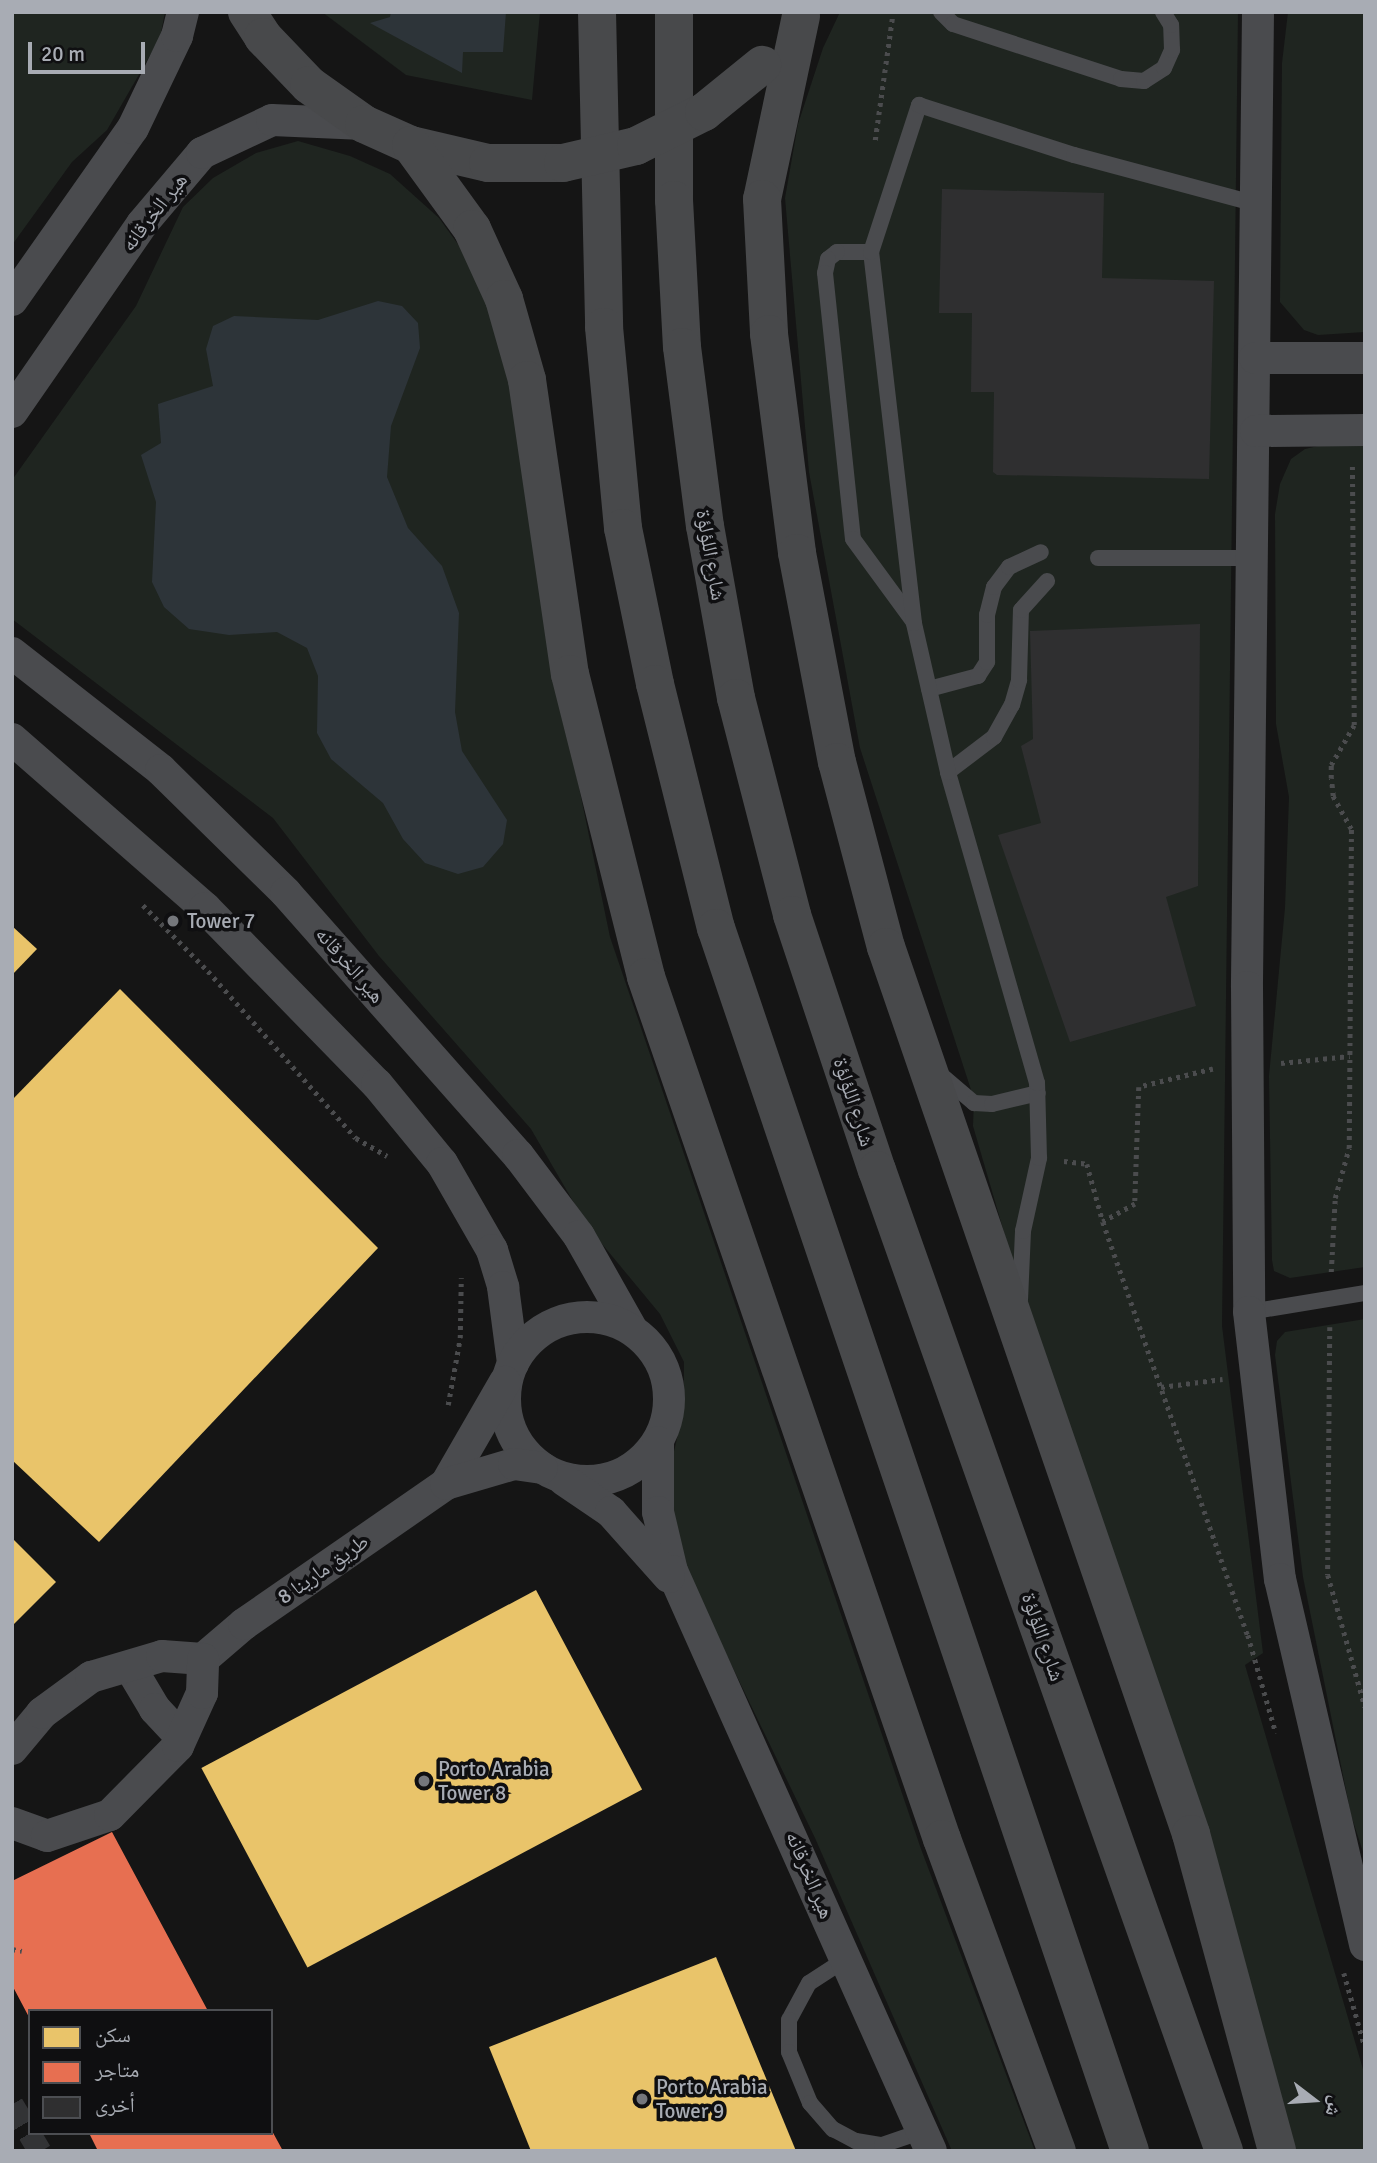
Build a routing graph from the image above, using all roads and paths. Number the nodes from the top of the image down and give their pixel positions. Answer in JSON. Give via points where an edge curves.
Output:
{"nodes":[{"id":1,"x":183,"y":12,"type":"edge"},
{"id":2,"x":247,"y":12,"type":"edge"},
{"id":3,"x":597,"y":12,"type":"edge"},
{"id":4,"x":674,"y":12,"type":"edge"},
{"id":5,"x":893,"y":12,"type":"edge"},
{"id":6,"x":941,"y":12,"type":"edge"},
{"id":7,"x":1163,"y":12,"type":"edge"},
{"id":8,"x":1258,"y":12,"type":"edge"},
{"id":9,"x":802,"y":14,"type":"edge"},
{"id":10,"x":363,"y":124,"type":"junction"},
{"id":11,"x":411,"y":145,"type":"junction"},
{"id":12,"x":875,"y":145,"type":"dead end"},
{"id":13,"x":1257,"y":204,"type":"junction"},
{"id":14,"x":871,"y":252,"type":"junction"},
{"id":15,"x":12,"y":300,"type":"edge"},
{"id":16,"x":1255,"y":358,"type":"junction"},
{"id":17,"x":1365,"y":358,"type":"edge"},
{"id":18,"x":12,"y":412,"type":"edge"},
{"id":19,"x":1359,"y":430,"type":"edge"},
{"id":20,"x":1256,"y":431,"type":"junction"},
{"id":21,"x":1041,"y":552,"type":"dead end"},
{"id":22,"x":1098,"y":558,"type":"dead end"},
{"id":23,"x":1254,"y":558,"type":"junction"},
{"id":24,"x":1046,"y":581,"type":"dead end"},
{"id":25,"x":914,"y":623,"type":"junction"},
{"id":26,"x":12,"y":653,"type":"edge"},
{"id":27,"x":929,"y":689,"type":"junction"},
{"id":28,"x":12,"y":739,"type":"edge"},
{"id":29,"x":947,"y":772,"type":"junction"},
{"id":30,"x":1350,"y":1056,"type":"junction"},
{"id":31,"x":923,"y":1059,"type":"junction"},
{"id":32,"x":1268,"y":1064,"type":"dead end"},
{"id":33,"x":1038,"y":1093,"type":"junction"},
{"id":34,"x":1040,"y":1158,"type":"junction"},
{"id":35,"x":1103,"y":1222,"type":"dead end"},
{"id":36,"x":1365,"y":1293,"type":"edge"},
{"id":37,"x":1330,"y":1299,"type":"junction"},
{"id":38,"x":1250,"y":1312,"type":"junction"},
{"id":39,"x":631,"y":1328,"type":"junction"},
{"id":40,"x":1018,"y":1335,"type":"junction"},
{"id":41,"x":510,"y":1370,"type":"junction"},
{"id":42,"x":1257,"y":1375,"type":"junction"},
{"id":43,"x":1161,"y":1387,"type":"dead end"},
{"id":44,"x":658,"y":1442,"type":"junction"},
{"id":45,"x":551,"y":1473,"type":"junction"},
{"id":46,"x":446,"y":1484,"type":"junction"},
{"id":47,"x":686,"y":1600,"type":"junction"},
{"id":48,"x":202,"y":1659,"type":"junction"},
{"id":49,"x":130,"y":1667,"type":"junction"},
{"id":50,"x":1365,"y":1707,"type":"edge"},
{"id":51,"x":181,"y":1737,"type":"junction"},
{"id":52,"x":12,"y":1749,"type":"edge"},
{"id":53,"x":12,"y":1823,"type":"edge"},
{"id":54,"x":1364,"y":1942,"type":"edge"},
{"id":55,"x":12,"y":1949,"type":"edge"},
{"id":56,"x":22,"y":1951,"type":"dead end"},
{"id":57,"x":846,"y":1959,"type":"junction"},
{"id":58,"x":927,"y":2141,"type":"edge"},
{"id":59,"x":869,"y":2147,"type":"edge"},
{"id":60,"x":1057,"y":2151,"type":"edge"},
{"id":61,"x":1130,"y":2151,"type":"edge"},
{"id":62,"x":1224,"y":2151,"type":"edge"},
{"id":63,"x":1277,"y":2151,"type":"edge"}],
"edges":[{"from":1,"to":15,"type":"street","via":[[177,36],[133,128]]},
{"from":2,"to":10,"type":"main road","via":[[263,37],[309,85]]},
{"from":3,"to":61,"type":"main road","via":[[604,327],[623,528],[709,901],[795,1172]]},
{"from":4,"to":62,"type":"main road","name":"شارع اللؤلؤة","via":[[674,200],[687,388],[705,526],[736,698],[785,889],[877,1170]]},
{"from":5,"to":12,"type":"path"},
{"from":6,"to":7,"type":"lane","via":[[953,24],[1122,79],[1144,81],[1164,68],[1172,50],[1171,25]]},
{"from":8,"to":13,"type":"street"},
{"from":9,"to":11,"type":"main road","bridge":true,"via":[[762,65],[704,112],[636,146],[563,163],[488,163]]},
{"from":9,"to":31,"type":"main road","via":[[762,199],[769,334],[797,553],[837,761],[886,947]]},
{"from":10,"to":11,"type":"main road"},
{"from":10,"to":18,"type":"street","name":"هير الخرقانه","via":[[272,120],[202,153],[142,224]]},
{"from":11,"to":60,"type":"main road","via":[[472,229],[504,299],[527,380],[570,674],[646,976],[942,1839]]},
{"from":13,"to":14,"type":"lane","via":[[1074,155],[919,105]]},
{"from":13,"to":16,"type":"street"},
{"from":14,"to":25,"type":"lane"},
{"from":14,"to":25,"type":"lane","via":[[837,252],[828,259],[825,273],[853,539]]},
{"from":16,"to":17,"type":"street"},
{"from":16,"to":20,"type":"street"},
{"from":19,"to":20,"type":"street"},
{"from":19,"to":30,"type":"path","via":[[1349,546],[1356,619],[1353,726],[1331,765],[1333,796],[1351,829]]},
{"from":20,"to":23,"type":"street"},
{"from":21,"to":27,"type":"lane","via":[[1009,567],[994,587],[987,615],[987,662],[978,676]]},
{"from":22,"to":23,"type":"lane"},
{"from":23,"to":38,"type":"street","via":[[1247,987]]},
{"from":24,"to":29,"type":"lane","via":[[1021,610],[1019,680],[1012,705],[994,737]]},
{"from":25,"to":27,"type":"lane"},
{"from":26,"to":39,"type":"street","name":"هير الخرقانه","via":[[161,770],[286,892],[518,1155],[579,1236]]},
{"from":27,"to":29,"type":"lane"},
{"from":28,"to":41,"type":"street","via":[[205,908],[377,1084],[442,1163],[492,1250],[503,1287]]},
{"from":29,"to":33,"type":"lane"},
{"from":30,"to":32,"type":"path"},
{"from":30,"to":37,"type":"path","via":[[1349,1148],[1335,1198]]},
{"from":31,"to":33,"type":"lane","via":[[974,1103],[992,1104]]},
{"from":31,"to":40,"type":"main road"},
{"from":33,"to":34,"type":"lane"},
{"from":34,"to":35,"type":"path","via":[[1087,1164]]},
{"from":34,"to":40,"type":"lane","via":[[1023,1231]]},
{"from":36,"to":37,"type":"lane"},
{"from":37,"to":38,"type":"lane"},
{"from":37,"to":50,"type":"path","via":[[1328,1575]]},
{"from":38,"to":42,"type":"street"},
{"from":39,"to":41,"type":"street","via":[[587,1316],[565,1319],[544,1328]]},
{"from":39,"to":44,"type":"street","via":[[648,1342],[668,1379],[670,1401]]},
{"from":40,"to":63,"type":"main road","via":[[1191,1834]]},
{"from":41,"to":45,"type":"street","via":[[505,1398],[511,1429],[527,1455]]},
{"from":41,"to":46,"type":"street","name":"طريق مارينا 8"},
{"from":42,"to":43,"type":"path"},
{"from":42,"to":54,"type":"street","via":[[1280,1579]]},
{"from":44,"to":45,"type":"street","via":[[631,1469],[596,1482]]},
{"from":44,"to":47,"type":"street","name":"هير الخرقانه","via":[[658,1512],[672,1572]]},
{"from":45,"to":46,"type":"street","name":"طريق مارينا 8","via":[[514,1464]]},
{"from":45,"to":47,"type":"street","name":"هير الخرقانه","via":[[588,1494],[626,1526]]},
{"from":46,"to":48,"type":"street","name":"طريق مارينا 8","via":[[244,1624]]},
{"from":47,"to":57,"type":"street","name":"هير الخرقانه"},
{"from":48,"to":49,"type":"street","via":[[162,1656]]},
{"from":48,"to":51,"type":"street","via":[[202,1693]]},
{"from":49,"to":51,"type":"street","via":[[155,1709]]},
{"from":49,"to":52,"type":"street","via":[[91,1677],[64,1692]]},
{"from":51,"to":53,"type":"street","via":[[178,1746],[110,1815],[47,1836]]},
{"from":55,"to":56,"type":"path"},
{"from":57,"to":58,"type":"street","name":"هير الخرقانه"},
{"from":57,"to":59,"type":"lane","via":[[809,1983],[795,2004],[787,2035],[789,2052],[810,2103],[822,2119]]},
{"from":58,"to":59,"type":"lane"}]}
